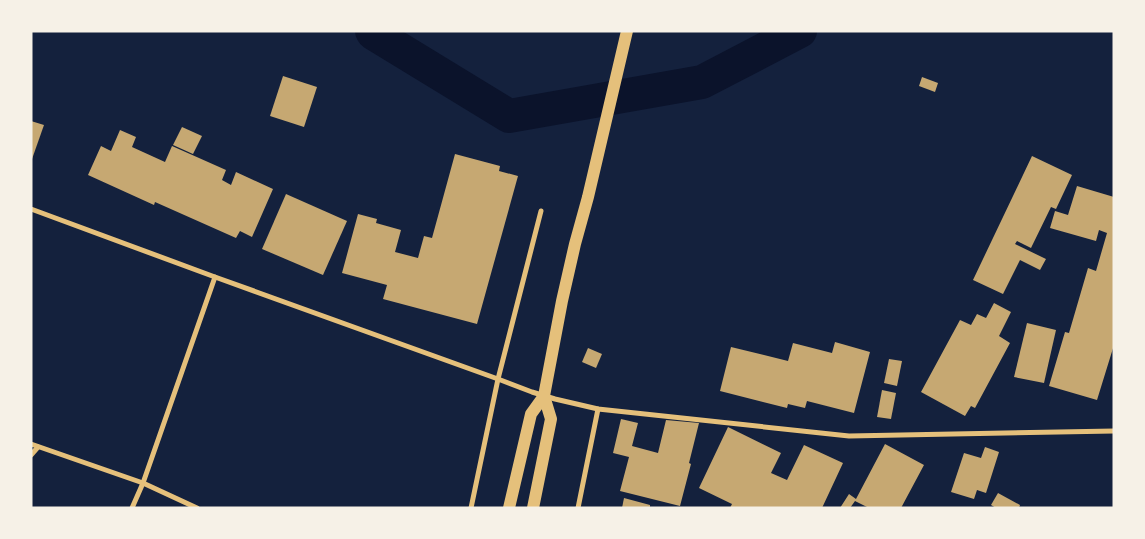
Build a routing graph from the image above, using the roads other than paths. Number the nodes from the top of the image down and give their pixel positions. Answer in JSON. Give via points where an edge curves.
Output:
{"nodes":[{"id":1,"x":626,"y":36,"type":"edge"},
{"id":2,"x":31,"y":209,"type":"edge"},
{"id":3,"x":542,"y":211,"type":"dead end"},
{"id":4,"x":215,"y":278,"type":"junction"},
{"id":5,"x":498,"y":379,"type":"junction"},
{"id":6,"x":544,"y":396,"type":"junction"},
{"id":7,"x":598,"y":409,"type":"junction"},
{"id":8,"x":1114,"y":431,"type":"edge"},
{"id":9,"x":31,"y":444,"type":"edge"},
{"id":10,"x":38,"y":447,"type":"junction"},
{"id":11,"x":31,"y":456,"type":"edge"},
{"id":12,"x":143,"y":483,"type":"junction"},
{"id":13,"x":132,"y":508,"type":"edge"},
{"id":14,"x":197,"y":508,"type":"edge"},
{"id":15,"x":471,"y":508,"type":"edge"},
{"id":16,"x":509,"y":508,"type":"edge"},
{"id":17,"x":533,"y":508,"type":"edge"},
{"id":18,"x":578,"y":508,"type":"edge"}],
"edges":[{"from":1,"to":6,"type":"main road","via":[[575,244]]},
{"from":2,"to":4,"type":"street"},
{"from":3,"to":5,"type":"street"},
{"from":4,"to":5,"type":"street"},
{"from":4,"to":12,"type":"street"},
{"from":5,"to":6,"type":"street"},
{"from":5,"to":15,"type":"street"},
{"from":6,"to":7,"type":"street"},
{"from":6,"to":16,"type":"main road","via":[[531,414]]},
{"from":6,"to":17,"type":"main road","via":[[551,419]]},
{"from":7,"to":8,"type":"street","via":[[849,436]]},
{"from":7,"to":18,"type":"street"},
{"from":9,"to":10,"type":"street"},
{"from":10,"to":11,"type":"street"},
{"from":10,"to":12,"type":"street"},
{"from":12,"to":13,"type":"street"},
{"from":12,"to":14,"type":"street"}]}
